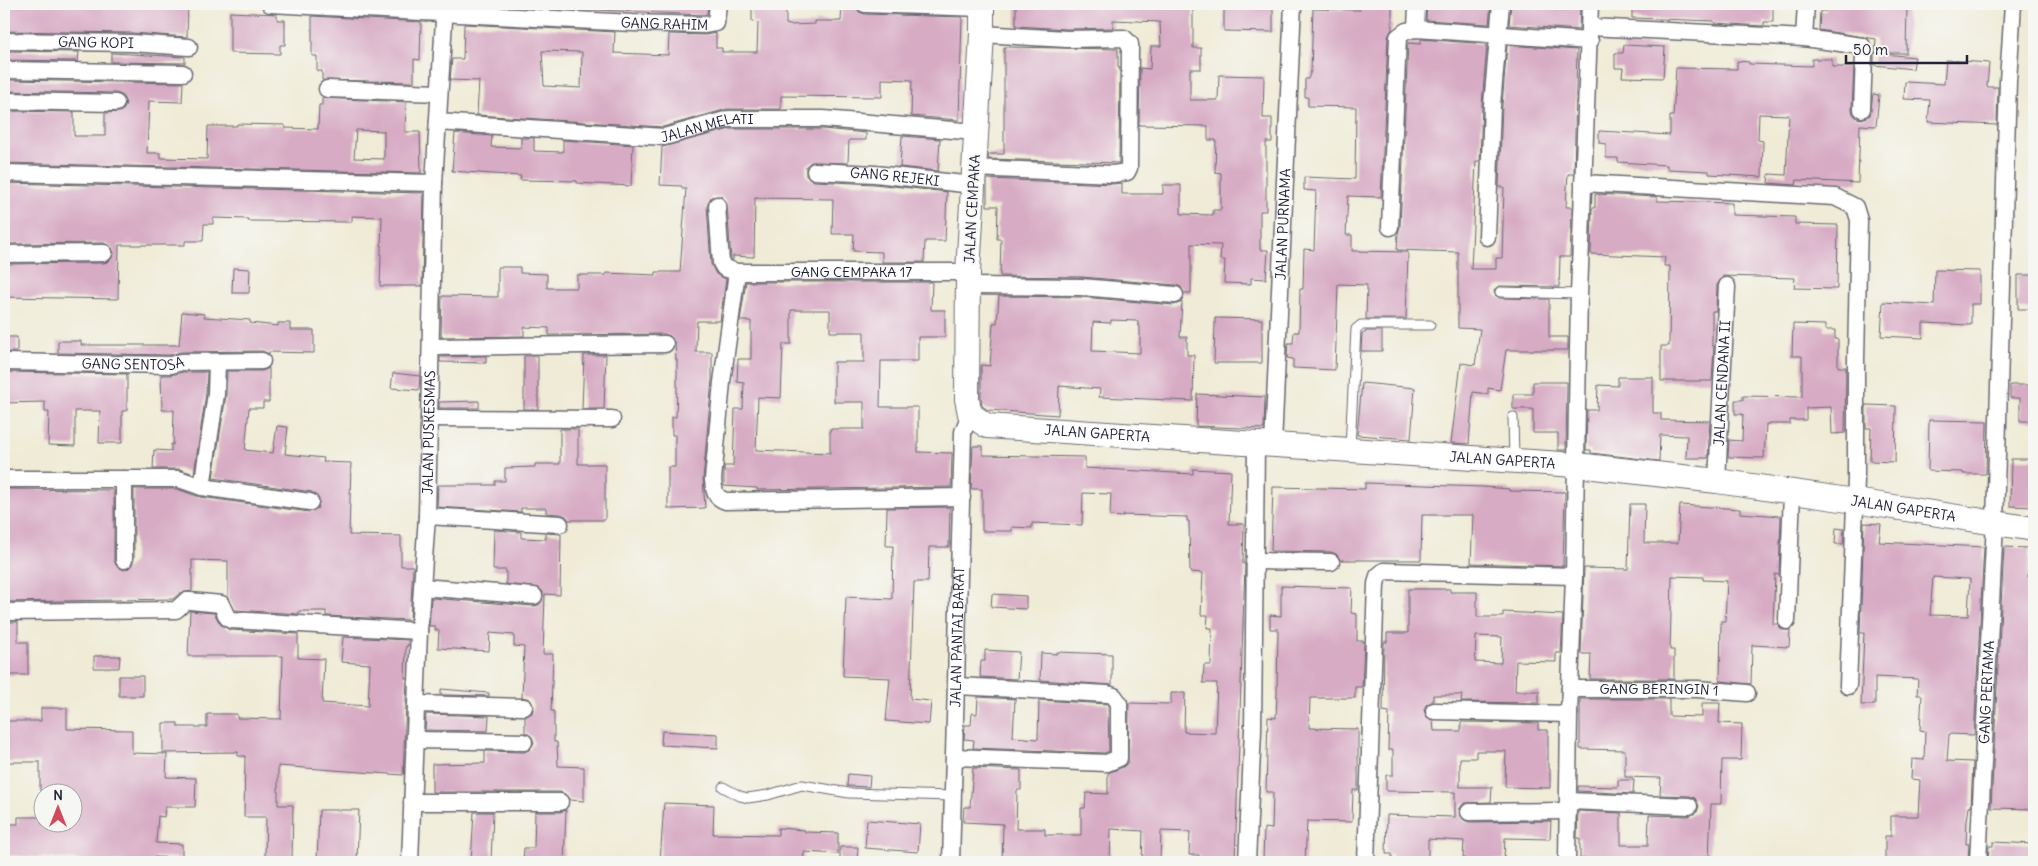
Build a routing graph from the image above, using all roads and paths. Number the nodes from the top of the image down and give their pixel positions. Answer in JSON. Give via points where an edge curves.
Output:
{"nodes":[{"id":1,"x":270,"y":4,"type":"edge"},
{"id":2,"x":718,"y":4,"type":"edge"},
{"id":3,"x":866,"y":4,"type":"edge"},
{"id":4,"x":1293,"y":4,"type":"edge"},
{"id":5,"x":1417,"y":4,"type":"edge"},
{"id":6,"x":1500,"y":4,"type":"edge"},
{"id":7,"x":1590,"y":4,"type":"edge"},
{"id":8,"x":1806,"y":4,"type":"edge"},
{"id":9,"x":2013,"y":4,"type":"edge"},
{"id":10,"x":982,"y":6,"type":"edge"},
{"id":11,"x":445,"y":8,"type":"edge"},
{"id":12,"x":1416,"y":29,"type":"junction"},
{"id":13,"x":982,"y":34,"type":"junction"},
{"id":14,"x":1590,"y":34,"type":"junction"},
{"id":15,"x":1498,"y":36,"type":"junction"},
{"id":16,"x":1804,"y":38,"type":"junction"},
{"id":17,"x":4,"y":41,"type":"edge"},
{"id":18,"x":188,"y":47,"type":"dead end"},
{"id":19,"x":4,"y":70,"type":"edge"},
{"id":20,"x":183,"y":74,"type":"dead end"},
{"id":21,"x":327,"y":89,"type":"dead end"},
{"id":22,"x":439,"y":93,"type":"junction"},
{"id":23,"x":4,"y":100,"type":"edge"},
{"id":24,"x":116,"y":103,"type":"dead end"},
{"id":25,"x":1862,"y":108,"type":"dead end"},
{"id":26,"x":438,"y":122,"type":"junction"},
{"id":27,"x":976,"y":132,"type":"junction"},
{"id":28,"x":815,"y":171,"type":"dead end"},
{"id":29,"x":4,"y":173,"type":"edge"},
{"id":30,"x":973,"y":177,"type":"junction"},
{"id":31,"x":434,"y":183,"type":"junction"},
{"id":32,"x":1583,"y":183,"type":"junction"},
{"id":33,"x":717,"y":205,"type":"dead end"},
{"id":34,"x":1390,"y":227,"type":"dead end"},
{"id":35,"x":1487,"y":237,"type":"dead end"},
{"id":36,"x":104,"y":253,"type":"dead end"},
{"id":37,"x":4,"y":254,"type":"edge"},
{"id":38,"x":736,"y":272,"type":"junction"},
{"id":39,"x":968,"y":279,"type":"junction"},
{"id":40,"x":1727,"y":286,"type":"dead end"},
{"id":41,"x":1500,"y":292,"type":"dead end"},
{"id":42,"x":1579,"y":294,"type":"junction"},
{"id":43,"x":1175,"y":295,"type":"dead end"},
{"id":44,"x":1430,"y":326,"type":"dead end"},
{"id":45,"x":665,"y":344,"type":"dead end"},
{"id":46,"x":431,"y":347,"type":"junction"},
{"id":47,"x":262,"y":361,"type":"dead end"},
{"id":48,"x":4,"y":362,"type":"edge"},
{"id":49,"x":217,"y":362,"type":"junction"},
{"id":50,"x":970,"y":414,"type":"junction"},
{"id":51,"x":1513,"y":417,"type":"dead end"},
{"id":52,"x":429,"y":418,"type":"junction"},
{"id":53,"x":612,"y":418,"type":"dead end"},
{"id":54,"x":1264,"y":444,"type":"junction"},
{"id":55,"x":1350,"y":451,"type":"junction"},
{"id":56,"x":1514,"y":462,"type":"junction"},
{"id":57,"x":1577,"y":465,"type":"junction"},
{"id":58,"x":4,"y":479,"type":"edge"},
{"id":59,"x":124,"y":479,"type":"junction"},
{"id":60,"x":1717,"y":481,"type":"junction"},
{"id":61,"x":202,"y":487,"type":"junction"},
{"id":62,"x":1792,"y":493,"type":"junction"},
{"id":63,"x":962,"y":497,"type":"junction"},
{"id":64,"x":1854,"y":501,"type":"junction"},
{"id":65,"x":310,"y":502,"type":"dead end"},
{"id":66,"x":427,"y":516,"type":"junction"},
{"id":67,"x":1995,"y":523,"type":"junction"},
{"id":68,"x":560,"y":524,"type":"dead end"},
{"id":69,"x":2034,"y":529,"type":"edge"},
{"id":70,"x":124,"y":560,"type":"dead end"},
{"id":71,"x":1254,"y":561,"type":"junction"},
{"id":72,"x":1331,"y":562,"type":"dead end"},
{"id":73,"x":1574,"y":576,"type":"junction"},
{"id":74,"x":422,"y":587,"type":"junction"},
{"id":75,"x":534,"y":596,"type":"dead end"},
{"id":76,"x":4,"y":612,"type":"edge"},
{"id":77,"x":1786,"y":621,"type":"dead end"},
{"id":78,"x":419,"y":631,"type":"junction"},
{"id":79,"x":957,"y":686,"type":"junction"},
{"id":80,"x":1848,"y":686,"type":"dead end"},
{"id":81,"x":1570,"y":689,"type":"junction"},
{"id":82,"x":1747,"y":693,"type":"dead end"},
{"id":83,"x":416,"y":704,"type":"junction"},
{"id":84,"x":524,"y":707,"type":"dead end"},
{"id":85,"x":1434,"y":711,"type":"dead end"},
{"id":86,"x":1569,"y":714,"type":"junction"},
{"id":87,"x":416,"y":740,"type":"junction"},
{"id":88,"x":524,"y":742,"type":"dead end"},
{"id":89,"x":955,"y":757,"type":"junction"},
{"id":90,"x":722,"y":787,"type":"dead end"},
{"id":91,"x":953,"y":796,"type":"junction"},
{"id":92,"x":412,"y":802,"type":"junction"},
{"id":93,"x":560,"y":802,"type":"dead end"},
{"id":94,"x":1568,"y":806,"type":"junction"},
{"id":95,"x":1689,"y":806,"type":"dead end"},
{"id":96,"x":1469,"y":812,"type":"dead end"},
{"id":97,"x":410,"y":862,"type":"edge"},
{"id":98,"x":951,"y":862,"type":"edge"},
{"id":99,"x":1247,"y":862,"type":"edge"},
{"id":100,"x":1366,"y":862,"type":"edge"},
{"id":101,"x":1567,"y":862,"type":"edge"},
{"id":102,"x":1978,"y":862,"type":"edge"}],
"edges":[{"from":1,"to":11,"type":"street"},
{"from":2,"to":11,"type":"street","name":"GANG RAHIM","via":[[716,23],[705,25],[633,24]]},
{"from":3,"to":10,"type":"street"},
{"from":4,"to":54,"type":"street","name":"JALAN PURNAMA"},
{"from":5,"to":12,"type":"street"},
{"from":6,"to":15,"type":"street"},
{"from":7,"to":14,"type":"street"},
{"from":8,"to":16,"type":"street"},
{"from":9,"to":67,"type":"street","name":"GANG PERTAMA"},
{"from":10,"to":13,"type":"street","name":"JALAN CEMPAKA"},
{"from":11,"to":22,"type":"street","name":"JALAN PUSKESMAS"},
{"from":12,"to":15,"type":"street"},
{"from":12,"to":34,"type":"street","via":[[1398,37]]},
{"from":13,"to":27,"type":"street","name":"JALAN CEMPAKA"},
{"from":13,"to":30,"type":"street","name":"GANG REJEKI","via":[[1127,40],[1130,48],[1129,168],[1124,174]]},
{"from":14,"to":15,"type":"street"},
{"from":14,"to":16,"type":"street"},
{"from":14,"to":32,"type":"street"},
{"from":15,"to":35,"type":"street"},
{"from":16,"to":25,"type":"street","via":[[1862,46]]},
{"from":17,"to":18,"type":"street","name":"GANG KOPI"},
{"from":19,"to":20,"type":"street"},
{"from":21,"to":22,"type":"street"},
{"from":22,"to":26,"type":"street","name":"JALAN PUSKESMAS"},
{"from":23,"to":24,"type":"street"},
{"from":26,"to":27,"type":"street","name":"JALAN MELATI","via":[[664,137],[729,119],[823,119]]},
{"from":26,"to":31,"type":"street","name":"JALAN PUSKESMAS"},
{"from":27,"to":30,"type":"street","name":"JALAN CEMPAKA"},
{"from":28,"to":30,"type":"street","name":"GANG REJEKI"},
{"from":29,"to":31,"type":"street"},
{"from":30,"to":39,"type":"street","name":"JALAN CEMPAKA"},
{"from":31,"to":46,"type":"street","name":"JALAN PUSKESMAS"},
{"from":32,"to":42,"type":"street"},
{"from":32,"to":64,"type":"street","via":[[1835,196],[1854,207],[1859,220]]},
{"from":33,"to":38,"type":"street","via":[[722,267]]},
{"from":36,"to":37,"type":"street"},
{"from":38,"to":39,"type":"street","name":"GANG CEMPAKA 17"},
{"from":38,"to":63,"type":"street","via":[[713,480],[714,492],[719,499]]},
{"from":39,"to":43,"type":"street","name":"GANG CEMPAKA 17"},
{"from":39,"to":50,"type":"street","name":"JALAN CEMPAKA","via":[[967,399]]},
{"from":40,"to":60,"type":"street","name":"JALAN CENDANA II"},
{"from":41,"to":42,"type":"lane"},
{"from":42,"to":57,"type":"street"},
{"from":44,"to":55,"type":"lane","via":[[1361,326],[1356,329]]},
{"from":45,"to":46,"type":"street"},
{"from":46,"to":52,"type":"street","name":"JALAN PUSKESMAS"},
{"from":47,"to":49,"type":"street","name":"GANG SENTOSA"},
{"from":48,"to":49,"type":"street","name":"GANG SENTOSA","via":[[163,365]]},
{"from":49,"to":61,"type":"street","via":[[215,402]]},
{"from":50,"to":54,"type":"street","name":"JALAN GAPERTA","via":[[987,426]]},
{"from":50,"to":63,"type":"street","name":"JALAN PANTAI BARAT","via":[[963,432]]},
{"from":51,"to":56,"type":"lane"},
{"from":52,"to":53,"type":"street"},
{"from":52,"to":66,"type":"street","name":"JALAN PUSKESMAS"},
{"from":54,"to":55,"type":"street","name":"JALAN GAPERTA"},
{"from":54,"to":71,"type":"street","name":"JALAN PURNAMA"},
{"from":55,"to":56,"type":"street","name":"JALAN GAPERTA"},
{"from":56,"to":57,"type":"street","name":"JALAN GAPERTA"},
{"from":57,"to":60,"type":"street","name":"JALAN GAPERTA"},
{"from":57,"to":73,"type":"street"},
{"from":58,"to":59,"type":"street"},
{"from":59,"to":61,"type":"street","via":[[179,479]]},
{"from":59,"to":70,"type":"street"},
{"from":60,"to":62,"type":"street","name":"JALAN GAPERTA"},
{"from":61,"to":65,"type":"street"},
{"from":62,"to":64,"type":"street","name":"JALAN GAPERTA"},
{"from":62,"to":77,"type":"street"},
{"from":63,"to":79,"type":"street","name":"JALAN PANTAI BARAT"},
{"from":64,"to":67,"type":"street","name":"JALAN GAPERTA"},
{"from":64,"to":80,"type":"street"},
{"from":66,"to":68,"type":"street"},
{"from":66,"to":74,"type":"street","name":"JALAN PUSKESMAS"},
{"from":67,"to":69,"type":"street","name":"JALAN GAPERTA"},
{"from":67,"to":102,"type":"street","name":"GANG PERTAMA"},
{"from":71,"to":72,"type":"street"},
{"from":71,"to":99,"type":"street","name":"JALAN PURNAMA","via":[[1253,730]]},
{"from":73,"to":81,"type":"street"},
{"from":73,"to":100,"type":"street","via":[[1384,571],[1378,576]]},
{"from":74,"to":75,"type":"street"},
{"from":74,"to":78,"type":"street","name":"JALAN PUSKESMAS"},
{"from":76,"to":78,"type":"street","via":[[176,610],[194,600],[221,604],[231,620]]},
{"from":78,"to":83,"type":"street","name":"JALAN PUSKESMAS"},
{"from":79,"to":89,"type":"street","name":"JALAN PANTAI BARAT"},
{"from":79,"to":89,"type":"street","via":[[1114,696],[1119,703],[1119,758],[1107,763]]},
{"from":81,"to":82,"type":"street","name":"GANG BERINGIN 1"},
{"from":81,"to":86,"type":"street"},
{"from":83,"to":84,"type":"street"},
{"from":83,"to":87,"type":"street","name":"JALAN PUSKESMAS"},
{"from":85,"to":86,"type":"street"},
{"from":86,"to":94,"type":"street"},
{"from":87,"to":88,"type":"street"},
{"from":87,"to":92,"type":"street","name":"JALAN PUSKESMAS"},
{"from":89,"to":91,"type":"street","name":"JALAN PANTAI BARAT"},
{"from":90,"to":91,"type":"lane","via":[[748,798],[802,785],[839,792]]},
{"from":91,"to":98,"type":"street","name":"JALAN PANTAI BARAT"},
{"from":92,"to":93,"type":"street"},
{"from":92,"to":97,"type":"street","name":"JALAN PUSKESMAS"},
{"from":94,"to":95,"type":"street"},
{"from":94,"to":96,"type":"street"},
{"from":94,"to":101,"type":"street"}]}
